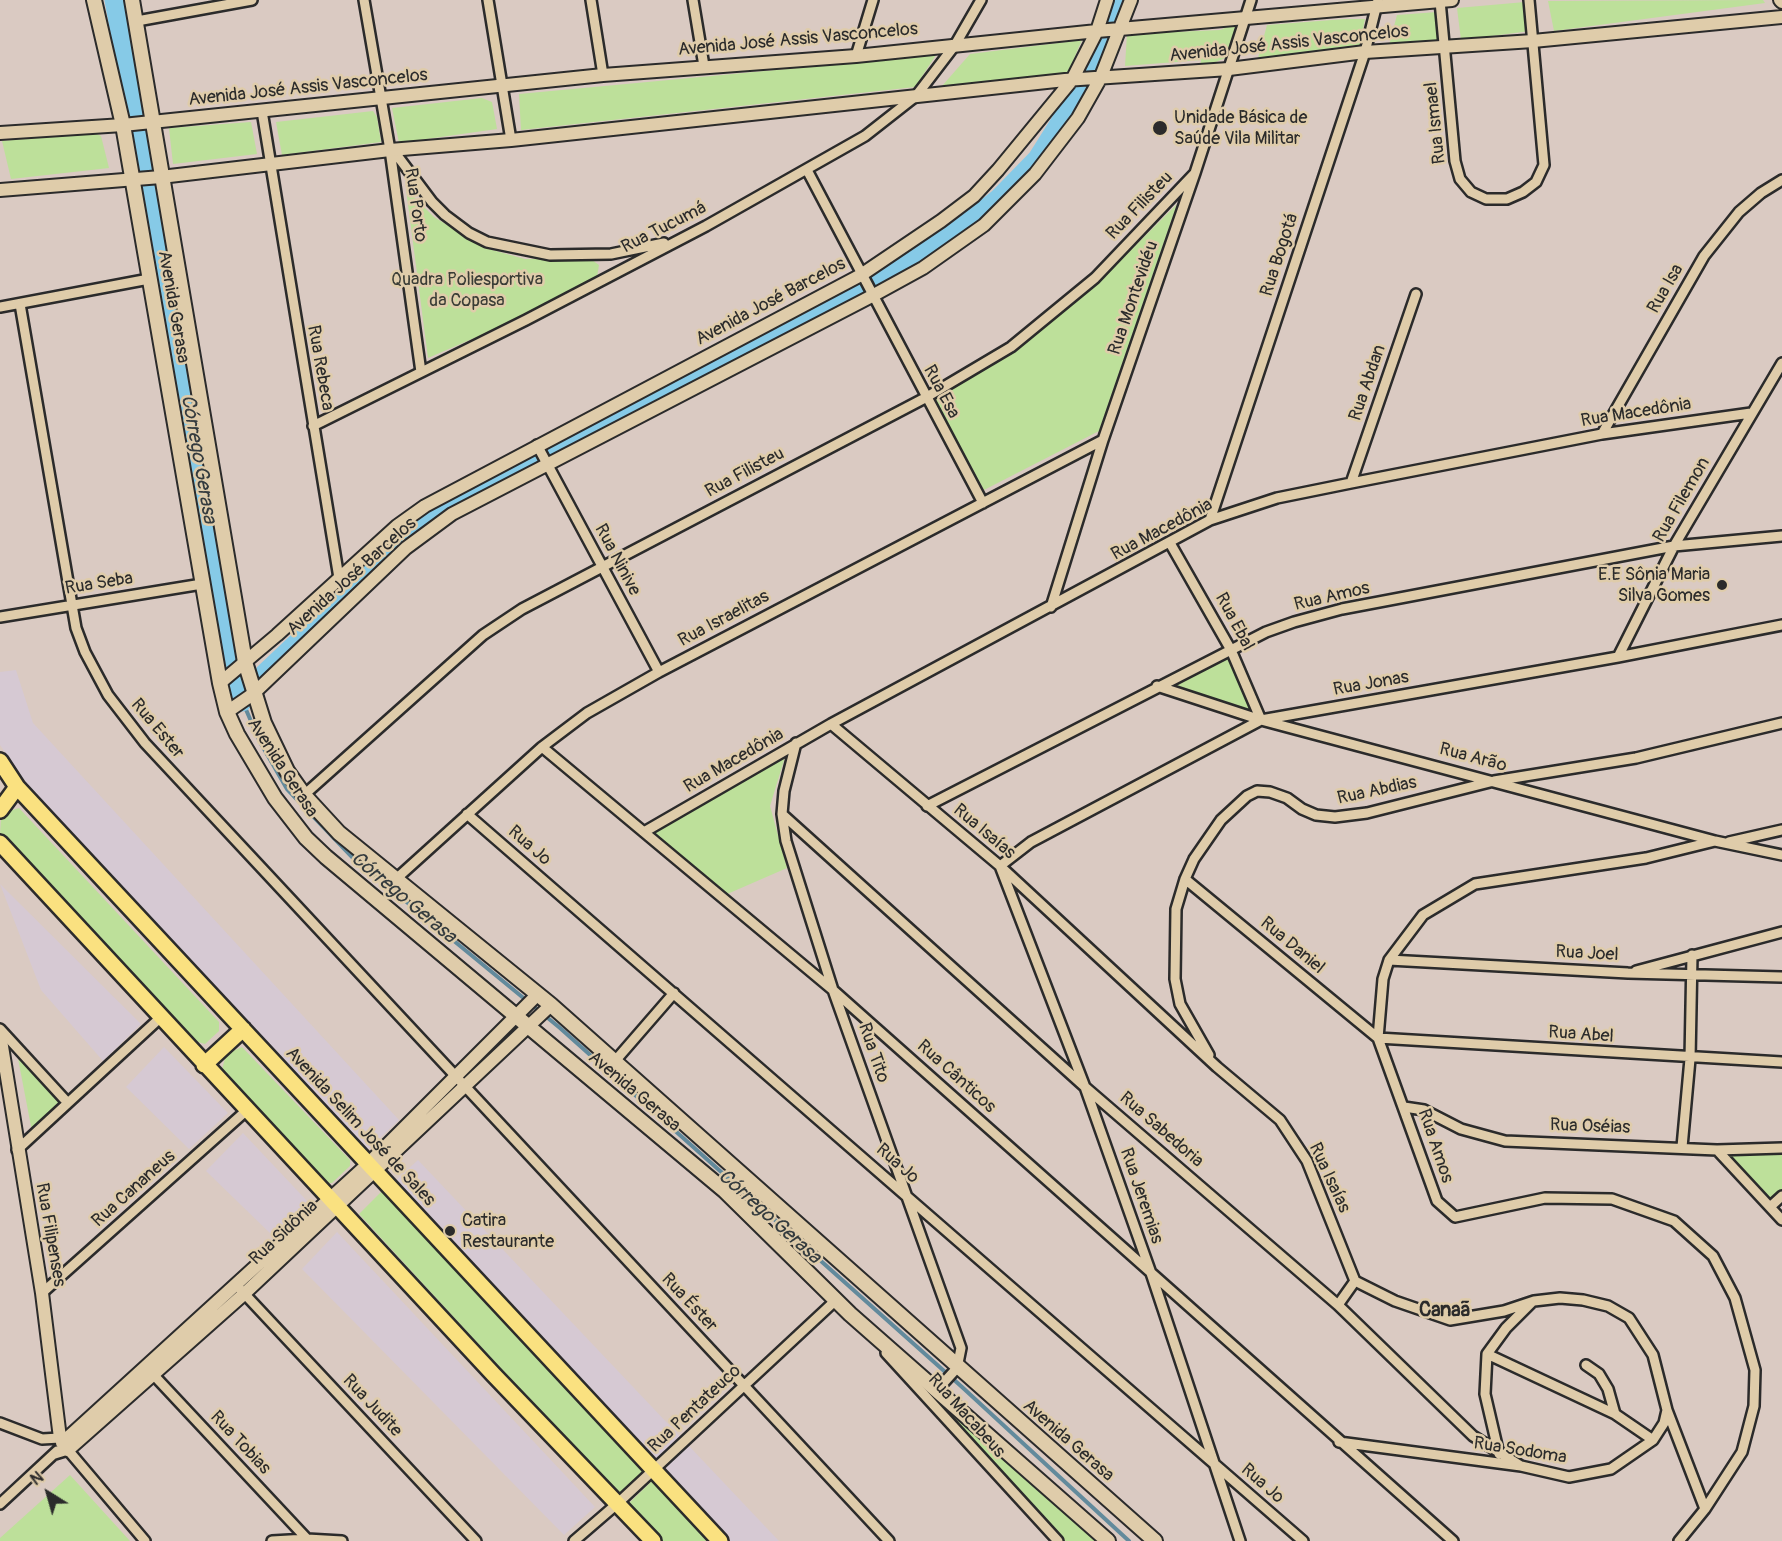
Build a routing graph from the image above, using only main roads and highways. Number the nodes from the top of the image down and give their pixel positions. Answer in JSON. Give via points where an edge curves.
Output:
{"nodes":[{"id":1,"x":94,"y":0,"type":"edge"},
{"id":2,"x":132,"y":0,"type":"edge"},
{"id":3,"x":137,"y":123,"type":"junction"},
{"id":4,"x":146,"y":178,"type":"junction"},
{"id":5,"x":0,"y":761,"type":"edge"},
{"id":6,"x":17,"y":787,"type":"junction"},
{"id":7,"x":0,"y":810,"type":"edge"},
{"id":8,"x":0,"y":843,"type":"edge"},
{"id":9,"x":243,"y":1029,"type":"junction"},
{"id":10,"x":204,"y":1065,"type":"junction"},
{"id":11,"x":653,"y":1541,"type":"edge"},
{"id":12,"x":720,"y":1541,"type":"edge"},
{"id":13,"x":1108,"y":1541,"type":"edge"},
{"id":14,"x":1155,"y":1541,"type":"edge"}],
"edges":[{"from":1,"to":3,"type":"main road","name":"Avenida Gerasa"},
{"from":2,"to":3,"type":"main road","name":"Avenida Gerasa","via":[[137,21]]},
{"from":3,"to":4,"type":"main road","name":"Avenida Gerasa"},
{"from":3,"to":4,"type":"main road","name":"Avenida Gerasa"},
{"from":4,"to":13,"type":"main road","name":"Avenida Gerasa","via":[[150,279],[202,584],[237,734],[275,798],[306,838],[532,1024],[724,1191],[850,1314],[939,1388]]},
{"from":4,"to":14,"type":"main road","name":"Avenida Gerasa","via":[[250,694],[287,771],[304,795],[339,833],[615,1061],[955,1370]]},
{"from":5,"to":6,"type":"main road","name":"Avenida Selim José de Sales"},
{"from":6,"to":7,"type":"main road"},
{"from":6,"to":9,"type":"main road","name":"Avenida Selim José de Sales"},
{"from":8,"to":10,"type":"main road"},
{"from":9,"to":10,"type":"main road"},
{"from":9,"to":12,"type":"main road","name":"Avenida Selim José de Sales"},
{"from":10,"to":11,"type":"main road"}]}
